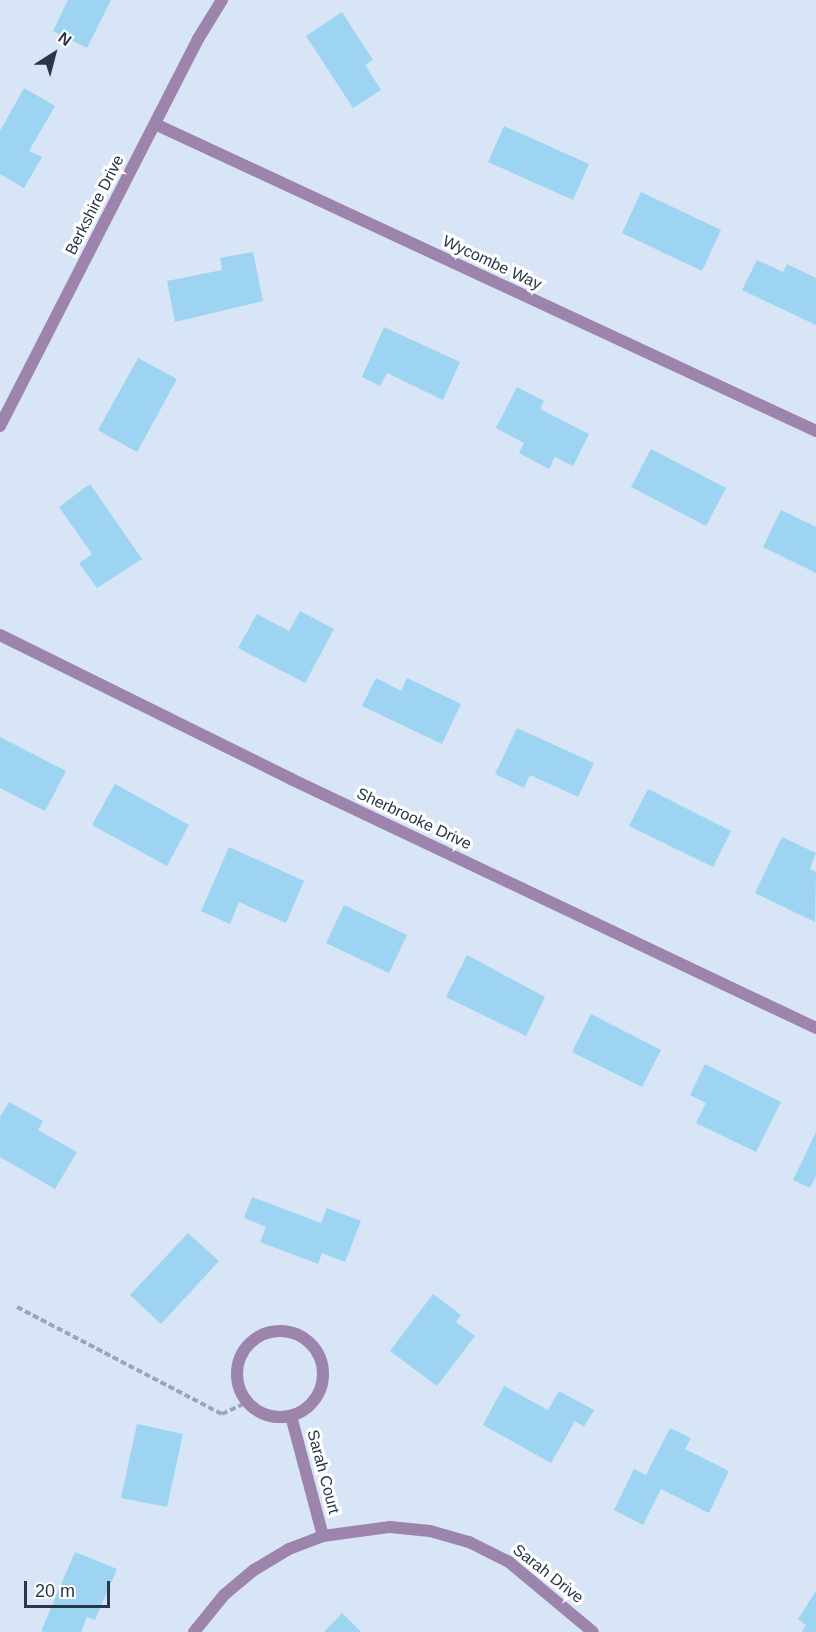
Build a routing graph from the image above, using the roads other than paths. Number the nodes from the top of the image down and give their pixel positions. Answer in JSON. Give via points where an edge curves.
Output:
{"nodes":[{"id":1,"x":222,"y":0,"type":"edge"},
{"id":2,"x":155,"y":124,"type":"junction"},
{"id":3,"x":0,"y":426,"type":"edge"},
{"id":4,"x":816,"y":431,"type":"edge"},
{"id":5,"x":0,"y":635,"type":"edge"},
{"id":6,"x":816,"y":1028,"type":"edge"},
{"id":7,"x":291,"y":1416,"type":"junction"},
{"id":8,"x":323,"y":1536,"type":"junction"},
{"id":9,"x":194,"y":1632,"type":"edge"},
{"id":10,"x":593,"y":1632,"type":"edge"}],
"edges":[{"from":1,"to":2,"type":"street","name":"Berkshire Drive"},
{"from":2,"to":3,"type":"street","name":"Berkshire Drive"},
{"from":2,"to":4,"type":"street","name":"Wycombe Way"},
{"from":5,"to":6,"type":"street","name":"Sherbrooke Drive","via":[[291,779]]},
{"from":7,"to":7,"type":"street","name":"Sarah Court","via":[[267,1415],[248,1402],[237,1383],[240,1358],[259,1336],[288,1331],[313,1345],[324,1372],[315,1400]]},
{"from":7,"to":8,"type":"street","name":"Sarah Court"},
{"from":8,"to":9,"type":"street","name":"Sarah Drive","via":[[289,1549],[254,1570],[224,1595]]},
{"from":8,"to":10,"type":"street","name":"Sarah Drive","via":[[390,1527],[430,1531],[469,1542],[508,1562]]}]}
